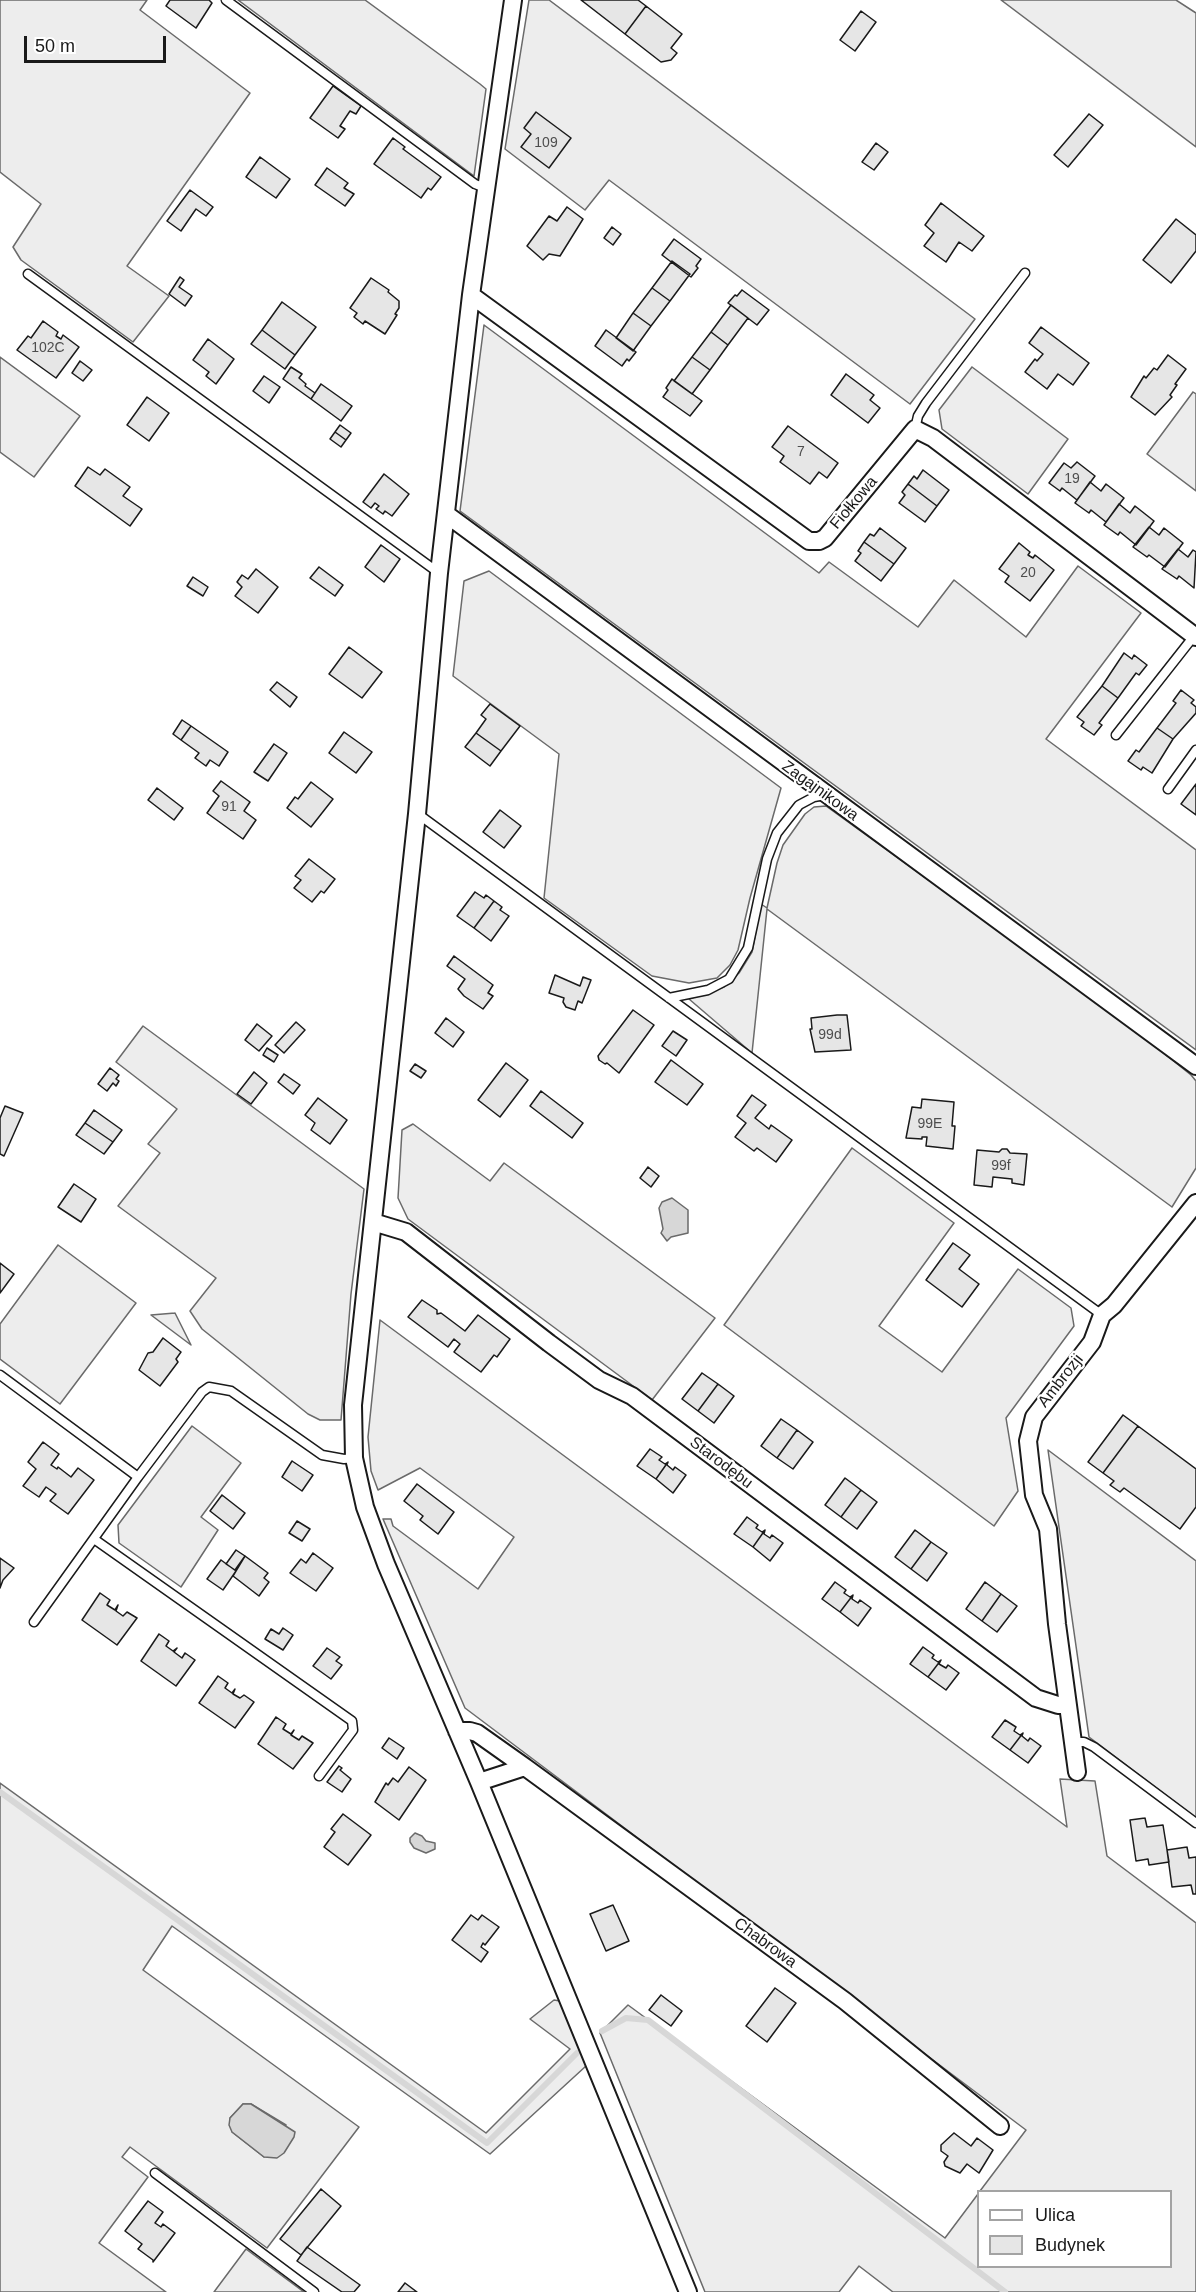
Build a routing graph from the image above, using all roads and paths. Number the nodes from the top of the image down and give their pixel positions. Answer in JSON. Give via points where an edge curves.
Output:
{"nodes":[{"id":1,"x":226,"y":0,"type":"edge"},
{"id":2,"x":513,"y":0,"type":"edge"},
{"id":3,"x":485,"y":188,"type":"junction"},
{"id":4,"x":1025,"y":273,"type":"dead end"},
{"id":5,"x":28,"y":274,"type":"dead end"},
{"id":6,"x":471,"y":295,"type":"junction"},
{"id":7,"x":915,"y":429,"type":"junction"},
{"id":8,"x":446,"y":514,"type":"junction"},
{"id":9,"x":439,"y":573,"type":"junction"},
{"id":10,"x":1195,"y":637,"type":"edge"},
{"id":11,"x":1116,"y":735,"type":"dead end"},
{"id":12,"x":1196,"y":750,"type":"edge"},
{"id":13,"x":1168,"y":789,"type":"dead end"},
{"id":14,"x":826,"y":795,"type":"junction"},
{"id":15,"x":417,"y":814,"type":"junction"},
{"id":16,"x":669,"y":998,"type":"junction"},
{"id":17,"x":1196,"y":1066,"type":"edge"},
{"id":18,"x":1196,"y":1203,"type":"edge"},
{"id":19,"x":373,"y":1222,"type":"junction"},
{"id":20,"x":1102,"y":1316,"type":"junction"},
{"id":21,"x":0,"y":1375,"type":"edge"},
{"id":22,"x":354,"y":1458,"type":"junction"},
{"id":23,"x":138,"y":1477,"type":"junction"},
{"id":24,"x":94,"y":1539,"type":"junction"},
{"id":25,"x":34,"y":1622,"type":"dead end"},
{"id":26,"x":1067,"y":1704,"type":"junction"},
{"id":27,"x":457,"y":1731,"type":"junction"},
{"id":28,"x":1073,"y":1742,"type":"junction"},
{"id":29,"x":525,"y":1767,"type":"junction"},
{"id":30,"x":1077,"y":1772,"type":"dead end"},
{"id":31,"x":319,"y":1776,"type":"dead end"},
{"id":32,"x":479,"y":1782,"type":"junction"},
{"id":33,"x":1196,"y":1823,"type":"edge"},
{"id":34,"x":1000,"y":2126,"type":"dead end"},
{"id":35,"x":155,"y":2174,"type":"dead end"},
{"id":36,"x":314,"y":2292,"type":"edge"},
{"id":37,"x":688,"y":2292,"type":"edge"}],
"edges":[{"from":1,"to":3,"type":"lane"},
{"from":2,"to":3,"type":"street"},
{"from":3,"to":6,"type":"street"},
{"from":4,"to":7,"type":"lane","via":[[926,403]]},
{"from":5,"to":9,"type":"lane"},
{"from":6,"to":7,"type":"street","name":"Fiołkowa","via":[[809,541],[825,538]]},
{"from":6,"to":8,"type":"street"},
{"from":7,"to":10,"type":"street","via":[[933,438]]},
{"from":8,"to":9,"type":"street"},
{"from":8,"to":14,"type":"street","name":"Zagajnikowa"},
{"from":9,"to":15,"type":"street"},
{"from":10,"to":11,"type":"lane"},
{"from":12,"to":13,"type":"lane"},
{"from":14,"to":16,"type":"lane","via":[[799,805],[777,833],[767,859],[748,948],[729,979],[708,990]]},
{"from":14,"to":17,"type":"street","name":"Zagajnikowa"},
{"from":15,"to":16,"type":"lane"},
{"from":15,"to":19,"type":"street"},
{"from":16,"to":20,"type":"lane"},
{"from":18,"to":20,"type":"street","name":"Ambrozji"},
{"from":19,"to":22,"type":"street","via":[[353,1405]]},
{"from":19,"to":26,"type":"street","name":"Starodębu","via":[[406,1232],[599,1380],[632,1396],[1036,1698]]},
{"from":20,"to":26,"type":"street","name":"Ambrozji","via":[[1092,1342],[1034,1417],[1028,1441],[1034,1495],[1048,1528]]},
{"from":21,"to":23,"type":"lane"},
{"from":22,"to":23,"type":"lane","via":[[322,1455],[231,1391],[209,1387]]},
{"from":22,"to":27,"type":"street","via":[[365,1507],[386,1564]]},
{"from":23,"to":24,"type":"lane"},
{"from":24,"to":25,"type":"lane"},
{"from":24,"to":31,"type":"lane","via":[[352,1721],[353,1730]]},
{"from":26,"to":28,"type":"street","name":"Ambrozji"},
{"from":27,"to":29,"type":"street","name":"Chabrowa","via":[[477,1733]]},
{"from":27,"to":32,"type":"street"},
{"from":28,"to":30,"type":"street","name":"Ambrozji"},
{"from":28,"to":33,"type":"lane","via":[[1094,1747]]},
{"from":29,"to":32,"type":"street"},
{"from":29,"to":34,"type":"street","name":"Chabrowa","via":[[845,2001]]},
{"from":32,"to":37,"type":"street"},
{"from":35,"to":36,"type":"lane"}]}
